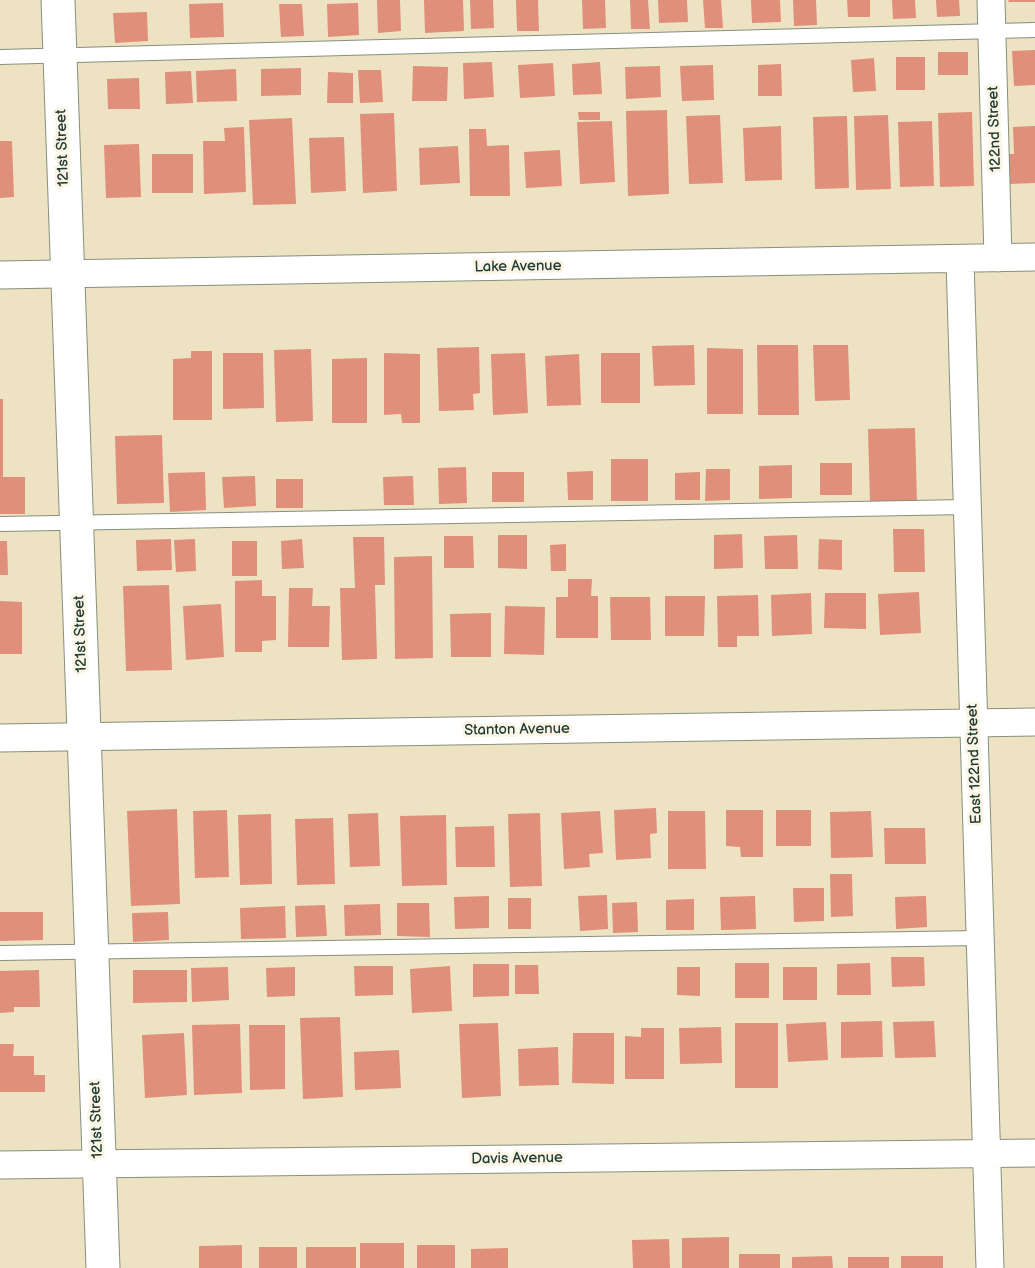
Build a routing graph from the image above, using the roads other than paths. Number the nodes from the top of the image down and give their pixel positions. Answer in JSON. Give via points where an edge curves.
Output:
{"nodes":[{"id":1,"x":58,"y":0,"type":"edge"},
{"id":2,"x":991,"y":0,"type":"edge"},
{"id":3,"x":1035,"y":30,"type":"edge"},
{"id":4,"x":992,"y":31,"type":"junction"},
{"id":5,"x":60,"y":56,"type":"junction"},
{"id":6,"x":0,"y":57,"type":"edge"},
{"id":7,"x":1035,"y":257,"type":"edge"},
{"id":8,"x":998,"y":258,"type":"junction"},
{"id":9,"x":960,"y":260,"type":"junction"},
{"id":10,"x":67,"y":274,"type":"junction"},
{"id":11,"x":0,"y":275,"type":"edge"},
{"id":12,"x":968,"y":507,"type":"junction"},
{"id":13,"x":76,"y":523,"type":"junction"},
{"id":14,"x":0,"y":524,"type":"edge"},
{"id":15,"x":974,"y":722,"type":"junction"},
{"id":16,"x":1035,"y":722,"type":"edge"},
{"id":17,"x":85,"y":737,"type":"junction"},
{"id":18,"x":0,"y":738,"type":"edge"},
{"id":19,"x":980,"y":938,"type":"junction"},
{"id":20,"x":92,"y":951,"type":"junction"},
{"id":21,"x":0,"y":953,"type":"edge"},
{"id":22,"x":1035,"y":1153,"type":"edge"},
{"id":23,"x":987,"y":1154,"type":"junction"},
{"id":24,"x":98,"y":1163,"type":"junction"},
{"id":25,"x":0,"y":1165,"type":"edge"},
{"id":26,"x":103,"y":1268,"type":"edge"},
{"id":27,"x":990,"y":1268,"type":"edge"}],
"edges":[{"from":1,"to":5,"type":"street","name":"121st Street"},
{"from":2,"to":4,"type":"street","name":"122nd Street"},
{"from":3,"to":4,"type":"lane"},
{"from":4,"to":5,"type":"lane"},
{"from":4,"to":8,"type":"street","name":"122nd Street"},
{"from":5,"to":6,"type":"lane"},
{"from":5,"to":10,"type":"street","name":"121st Street"},
{"from":7,"to":8,"type":"street","name":"Lake Avenue"},
{"from":8,"to":9,"type":"street","name":"Lake Avenue"},
{"from":9,"to":10,"type":"street","name":"Lake Avenue"},
{"from":9,"to":12,"type":"street","name":"East 122nd Street"},
{"from":10,"to":11,"type":"street","name":"Lake Avenue"},
{"from":10,"to":13,"type":"street","name":"121st Street"},
{"from":12,"to":13,"type":"lane"},
{"from":12,"to":15,"type":"street","name":"East 122nd Street"},
{"from":13,"to":14,"type":"lane"},
{"from":13,"to":17,"type":"street","name":"121st Street"},
{"from":15,"to":16,"type":"street","name":"Stanton Avenue"},
{"from":15,"to":17,"type":"street","name":"Stanton Avenue"},
{"from":15,"to":19,"type":"street","name":"East 122nd Street"},
{"from":17,"to":18,"type":"street","name":"Stanton Avenue"},
{"from":17,"to":20,"type":"street","name":"121st Street"},
{"from":19,"to":20,"type":"lane"},
{"from":19,"to":23,"type":"street","name":"East 122nd Street"},
{"from":20,"to":21,"type":"lane"},
{"from":20,"to":24,"type":"street","name":"121st Street"},
{"from":22,"to":23,"type":"street","name":"Davis Avenue"},
{"from":23,"to":24,"type":"street","name":"Davis Avenue"},
{"from":23,"to":27,"type":"street","name":"East 122nd Street"},
{"from":24,"to":25,"type":"street","name":"Davis Avenue"},
{"from":24,"to":26,"type":"street","name":"121st Street"}]}
